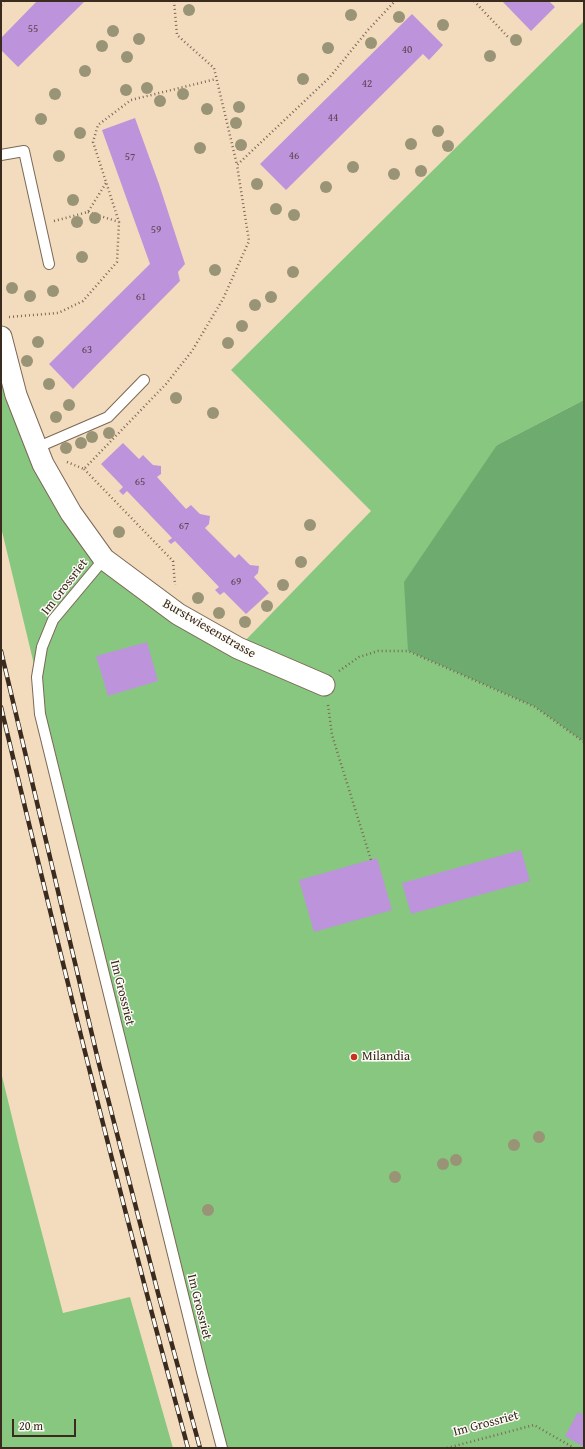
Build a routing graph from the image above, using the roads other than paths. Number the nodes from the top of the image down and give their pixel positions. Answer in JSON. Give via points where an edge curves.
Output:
{"nodes":[{"id":1,"x":1,"y":155,"type":"edge"},
{"id":2,"x":49,"y":264,"type":"dead end"},
{"id":3,"x":1,"y":337,"type":"edge"},
{"id":4,"x":144,"y":380,"type":"dead end"},
{"id":5,"x":40,"y":456,"type":"junction"},
{"id":6,"x":104,"y":559,"type":"junction"},
{"id":7,"x":324,"y":685,"type":"road end"},
{"id":8,"x":222,"y":1448,"type":"edge"}],
"edges":[{"from":1,"to":2,"type":"lane","via":[[24,151]]},
{"from":3,"to":5,"type":"street","name":"Burstwiesenstrasse","via":[[16,395]]},
{"from":4,"to":5,"type":"lane","via":[[108,417]]},
{"from":5,"to":6,"type":"street","name":"Burstwiesenstrasse","via":[[72,513]]},
{"from":6,"to":7,"type":"street","name":"Burstwiesenstrasse","via":[[178,614],[238,648]]},
{"from":6,"to":8,"type":"lane","name":"Im Grossriet","via":[[53,620],[42,647],[37,677],[40,714]]}]}
